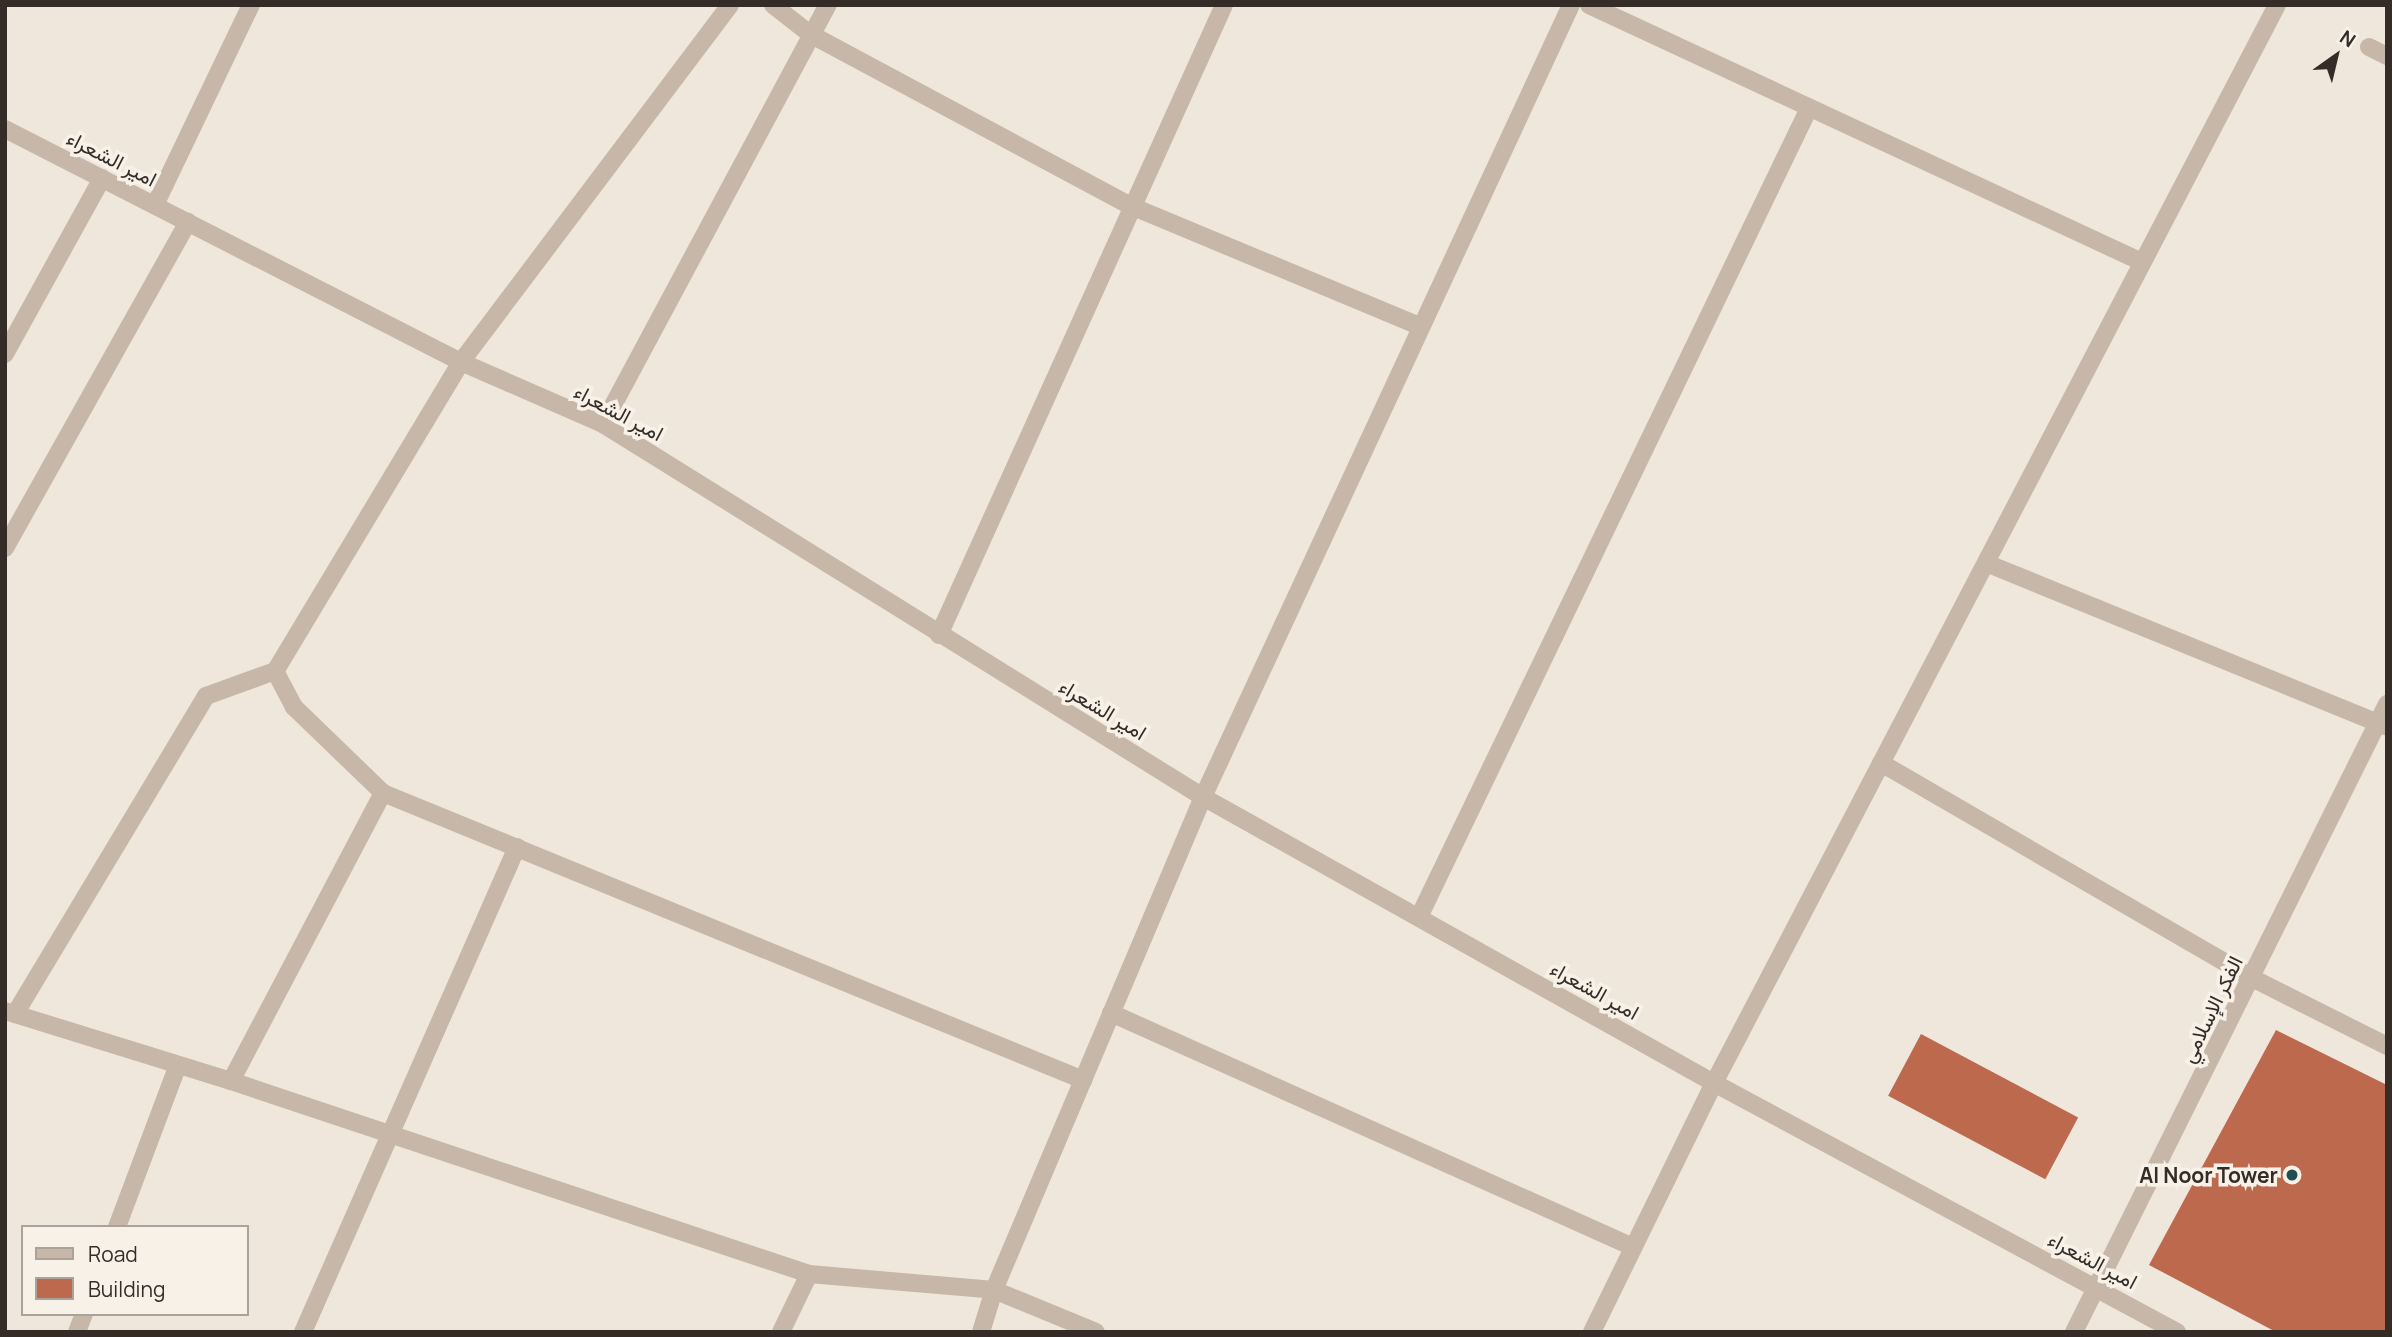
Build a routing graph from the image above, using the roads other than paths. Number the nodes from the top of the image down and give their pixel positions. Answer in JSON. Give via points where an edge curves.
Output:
{"nodes":[{"id":1,"x":251,"y":5,"type":"edge"},
{"id":2,"x":730,"y":5,"type":"edge"},
{"id":3,"x":773,"y":5,"type":"edge"},
{"id":4,"x":828,"y":5,"type":"edge"},
{"id":5,"x":1224,"y":5,"type":"edge"},
{"id":6,"x":1571,"y":5,"type":"edge"},
{"id":7,"x":1589,"y":5,"type":"edge"},
{"id":8,"x":2277,"y":5,"type":"edge"},
{"id":9,"x":810,"y":34,"type":"junction"},
{"id":10,"x":2369,"y":47,"type":"dead end"},
{"id":11,"x":2387,"y":56,"type":"edge"},
{"id":12,"x":1809,"y":108,"type":"junction"},
{"id":13,"x":5,"y":129,"type":"edge"},
{"id":14,"x":102,"y":178,"type":"junction"},
{"id":15,"x":155,"y":205,"type":"junction"},
{"id":16,"x":1131,"y":206,"type":"junction"},
{"id":17,"x":188,"y":222,"type":"junction"},
{"id":18,"x":2142,"y":262,"type":"junction"},
{"id":19,"x":1421,"y":327,"type":"junction"},
{"id":20,"x":5,"y":354,"type":"edge"},
{"id":21,"x":461,"y":362,"type":"junction"},
{"id":22,"x":603,"y":424,"type":"junction"},
{"id":23,"x":5,"y":548,"type":"edge"},
{"id":24,"x":1986,"y":563,"type":"junction"},
{"id":25,"x":939,"y":635,"type":"junction"},
{"id":26,"x":275,"y":671,"type":"junction"},
{"id":27,"x":2387,"y":704,"type":"edge"},
{"id":28,"x":2383,"y":725,"type":"edge"},
{"id":29,"x":1881,"y":763,"type":"junction"},
{"id":30,"x":383,"y":793,"type":"junction"},
{"id":31,"x":1203,"y":796,"type":"junction"},
{"id":32,"x":517,"y":847,"type":"junction"},
{"id":33,"x":1419,"y":917,"type":"junction"},
{"id":34,"x":2252,"y":978,"type":"junction"},
{"id":35,"x":10,"y":1013,"type":"edge"},
{"id":36,"x":1111,"y":1013,"type":"junction"},
{"id":37,"x":2387,"y":1046,"type":"edge"},
{"id":38,"x":178,"y":1065,"type":"junction"},
{"id":39,"x":1083,"y":1080,"type":"junction"},
{"id":40,"x":231,"y":1081,"type":"junction"},
{"id":41,"x":1714,"y":1083,"type":"junction"},
{"id":42,"x":392,"y":1135,"type":"junction"},
{"id":43,"x":118,"y":1225,"type":"edge"},
{"id":44,"x":1633,"y":1247,"type":"junction"},
{"id":45,"x":808,"y":1274,"type":"junction"},
{"id":46,"x":2098,"y":1288,"type":"junction"},
{"id":47,"x":994,"y":1290,"type":"junction"},
{"id":48,"x":303,"y":1332,"type":"edge"},
{"id":49,"x":781,"y":1332,"type":"edge"},
{"id":50,"x":981,"y":1332,"type":"edge"},
{"id":51,"x":1096,"y":1332,"type":"edge"},
{"id":52,"x":1592,"y":1332,"type":"edge"},
{"id":53,"x":2074,"y":1332,"type":"edge"},
{"id":54,"x":2177,"y":1332,"type":"edge"}],
"edges":[{"from":1,"to":15,"type":"street"},
{"from":2,"to":21,"type":"street"},
{"from":3,"to":9,"type":"street"},
{"from":4,"to":9,"type":"street"},
{"from":5,"to":16,"type":"street"},
{"from":6,"to":19,"type":"street"},
{"from":7,"to":12,"type":"street"},
{"from":8,"to":18,"type":"street"},
{"from":9,"to":16,"type":"street"},
{"from":9,"to":22,"type":"street"},
{"from":10,"to":11,"type":"street"},
{"from":12,"to":18,"type":"street"},
{"from":12,"to":33,"type":"street"},
{"from":13,"to":14,"type":"street","name":"امير الشعراء"},
{"from":14,"to":15,"type":"street","name":"امير الشعراء"},
{"from":14,"to":20,"type":"street"},
{"from":15,"to":17,"type":"street","name":"امير الشعراء"},
{"from":16,"to":19,"type":"street"},
{"from":16,"to":25,"type":"street"},
{"from":17,"to":21,"type":"street","name":"امير الشعراء"},
{"from":17,"to":23,"type":"street"},
{"from":18,"to":24,"type":"street"},
{"from":19,"to":31,"type":"street"},
{"from":21,"to":22,"type":"street","name":"امير الشعراء"},
{"from":21,"to":26,"type":"street"},
{"from":22,"to":25,"type":"street","name":"امير الشعراء"},
{"from":24,"to":28,"type":"street"},
{"from":24,"to":29,"type":"street"},
{"from":25,"to":31,"type":"street","name":"امير الشعراء"},
{"from":26,"to":30,"type":"street","via":[[294,707]]},
{"from":26,"to":35,"type":"street","via":[[206,696]]},
{"from":27,"to":28,"type":"street","name":"الفكر الإسلامي"},
{"from":28,"to":34,"type":"street","name":"الفكر الإسلامي"},
{"from":29,"to":34,"type":"street"},
{"from":29,"to":41,"type":"street"},
{"from":30,"to":32,"type":"street"},
{"from":30,"to":40,"type":"street"},
{"from":31,"to":33,"type":"street","name":"امير الشعراء"},
{"from":31,"to":36,"type":"street"},
{"from":32,"to":39,"type":"street"},
{"from":32,"to":42,"type":"street"},
{"from":33,"to":41,"type":"street","name":"امير الشعراء"},
{"from":34,"to":37,"type":"street"},
{"from":34,"to":46,"type":"street","name":"الفكر الإسلامي"},
{"from":35,"to":38,"type":"street"},
{"from":36,"to":39,"type":"street"},
{"from":36,"to":44,"type":"street"},
{"from":38,"to":40,"type":"street"},
{"from":38,"to":43,"type":"street"},
{"from":39,"to":47,"type":"street"},
{"from":40,"to":42,"type":"street"},
{"from":41,"to":44,"type":"street"},
{"from":41,"to":46,"type":"street","name":"امير الشعراء"},
{"from":42,"to":45,"type":"street"},
{"from":42,"to":48,"type":"street"},
{"from":44,"to":52,"type":"street"},
{"from":45,"to":47,"type":"street"},
{"from":45,"to":49,"type":"street"},
{"from":46,"to":53,"type":"street","name":"الفكر الإسلامي"},
{"from":46,"to":54,"type":"street","name":"امير الشعراء"},
{"from":47,"to":50,"type":"street"},
{"from":47,"to":51,"type":"street"}]}
